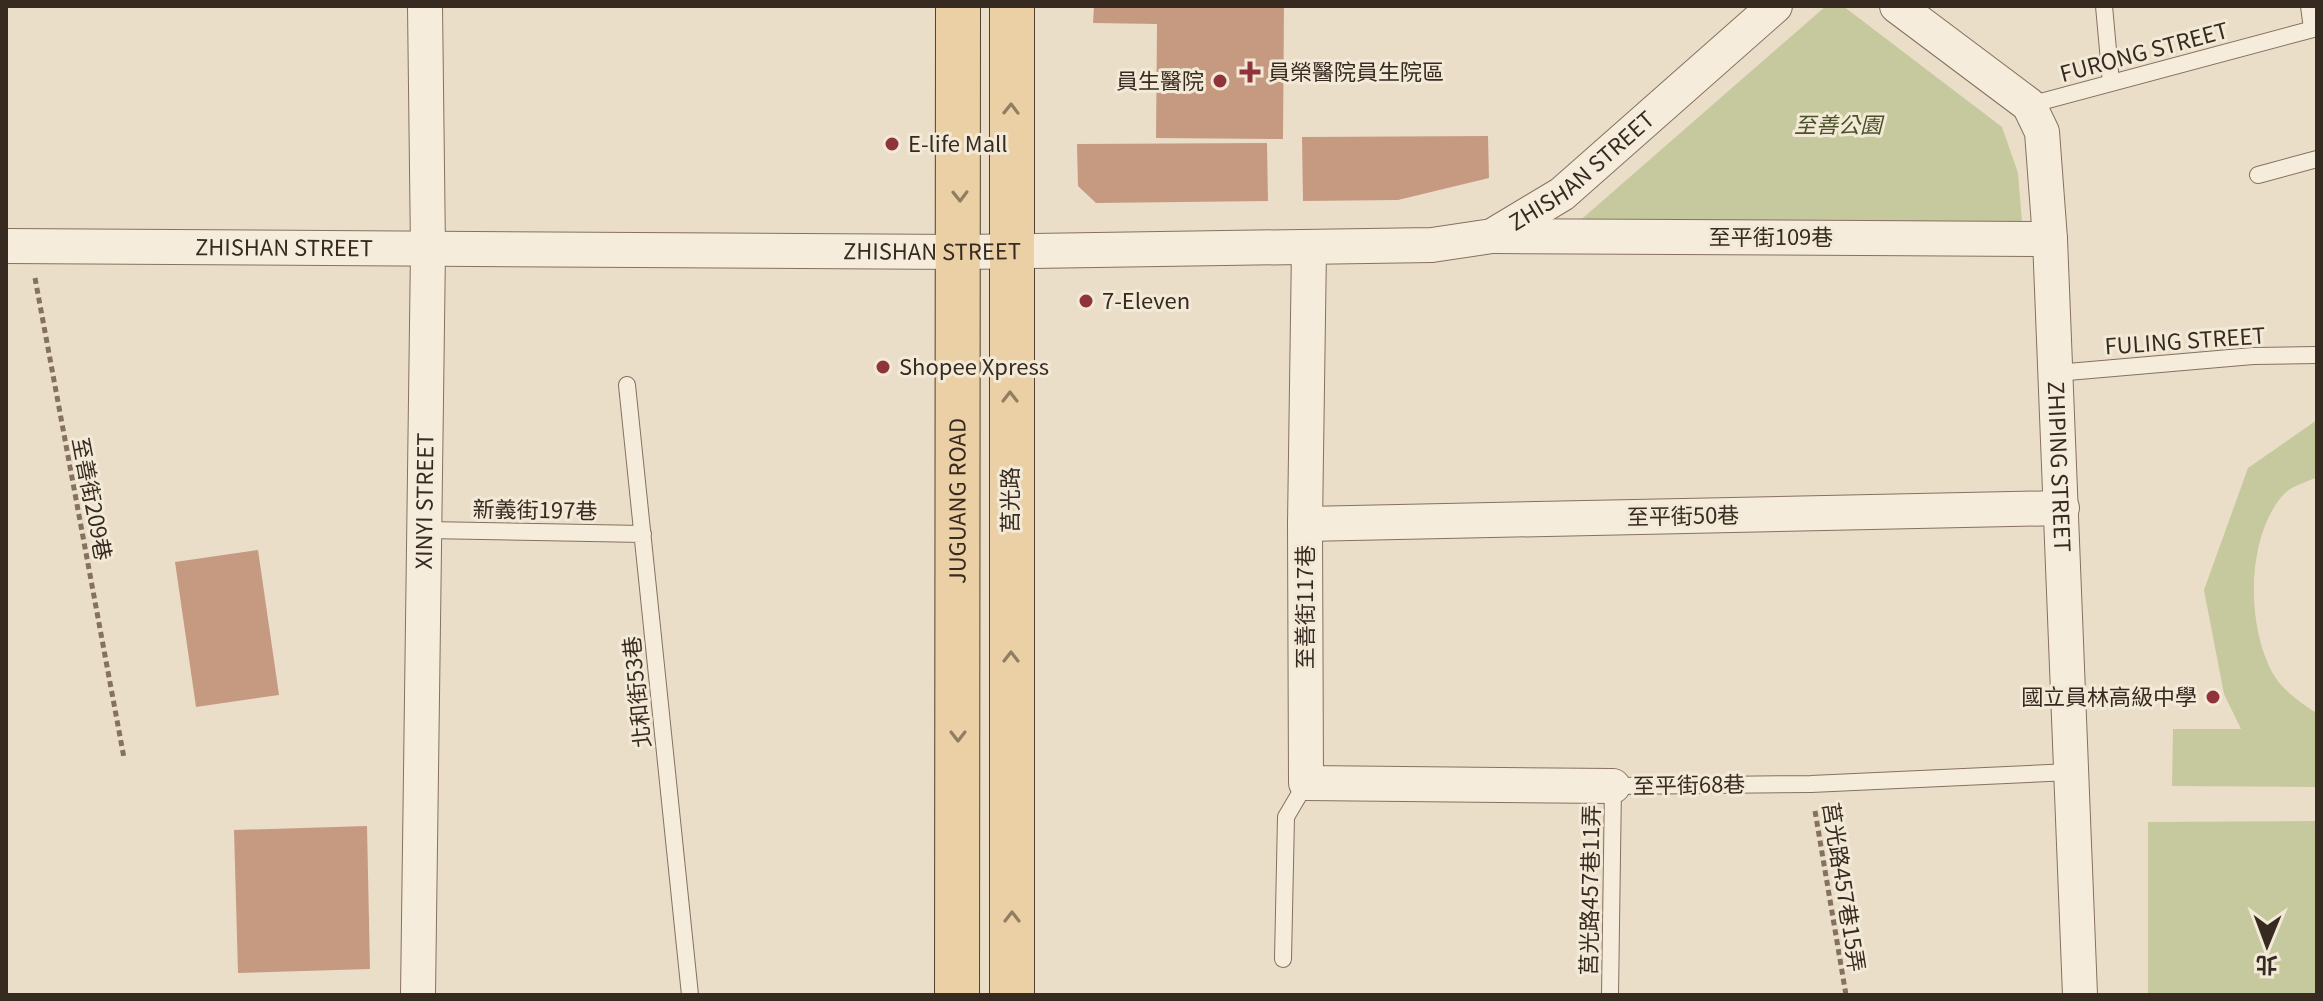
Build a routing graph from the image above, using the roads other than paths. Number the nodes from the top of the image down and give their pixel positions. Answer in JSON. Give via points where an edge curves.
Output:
{"nodes":[{"id":1,"x":425,"y":6,"type":"edge"},
{"id":2,"x":958,"y":6,"type":"edge"},
{"id":3,"x":1012,"y":6,"type":"edge"},
{"id":4,"x":1775,"y":6,"type":"edge"},
{"id":5,"x":1897,"y":6,"type":"edge"},
{"id":6,"x":2104,"y":6,"type":"edge"},
{"id":7,"x":2309,"y":6,"type":"edge"},
{"id":8,"x":2315,"y":28,"type":"edge"},
{"id":9,"x":2111,"y":83,"type":"junction"},
{"id":10,"x":2029,"y":105,"type":"junction"},
{"id":11,"x":2317,"y":159,"type":"edge"},
{"id":12,"x":2258,"y":175,"type":"dead end"},
{"id":13,"x":1492,"y":236,"type":"junction"},
{"id":14,"x":2050,"y":239,"type":"junction"},
{"id":15,"x":17,"y":246,"type":"edge"},
{"id":16,"x":1309,"y":248,"type":"junction"},
{"id":17,"x":428,"y":250,"type":"junction"},
{"id":18,"x":1009,"y":251,"type":"junction"},
{"id":19,"x":960,"y":252,"type":"junction"},
{"id":20,"x":2317,"y":355,"type":"edge"},
{"id":21,"x":2056,"y":373,"type":"junction"},
{"id":22,"x":627,"y":385,"type":"dead end"},
{"id":23,"x":2062,"y":508,"type":"junction"},
{"id":24,"x":1305,"y":524,"type":"junction"},
{"id":25,"x":426,"y":530,"type":"junction"},
{"id":26,"x":643,"y":534,"type":"junction"},
{"id":27,"x":2071,"y":772,"type":"junction"},
{"id":28,"x":1306,"y":783,"type":"junction"},
{"id":29,"x":1613,"y":786,"type":"junction"},
{"id":30,"x":1283,"y":959,"type":"dead end"},
{"id":31,"x":418,"y":995,"type":"edge"},
{"id":32,"x":690,"y":995,"type":"edge"},
{"id":33,"x":957,"y":995,"type":"edge"},
{"id":34,"x":1012,"y":995,"type":"edge"},
{"id":35,"x":1610,"y":995,"type":"edge"},
{"id":36,"x":2080,"y":995,"type":"edge"}],
"edges":[{"from":1,"to":17,"type":"street","name":"XINYI STREET"},
{"from":2,"to":19,"type":"main road","name":"JUGUANG ROAD","one_way":true},
{"from":18,"to":3,"type":"main road","name":"莒光路","one_way":true},
{"from":4,"to":13,"type":"street","name":"ZHISHAN STREET","via":[[1562,194]]},
{"from":5,"to":10,"type":"street"},
{"from":6,"to":9,"type":"lane"},
{"from":7,"to":8,"type":"lane"},
{"from":8,"to":9,"type":"lane","name":"FURONG STREET"},
{"from":9,"to":10,"type":"lane","name":"FURONG STREET"},
{"from":10,"to":14,"type":"street","name":"ZHIPING STREET","via":[[2042,132]]},
{"from":11,"to":12,"type":"lane"},
{"from":13,"to":14,"type":"street","name":"至平街109巷"},
{"from":13,"to":16,"type":"street","name":"ZHISHAN STREET","via":[[1432,245]]},
{"from":14,"to":21,"type":"street","name":"ZHIPING STREET"},
{"from":15,"to":17,"type":"street","name":"ZHISHAN STREET"},
{"from":16,"to":18,"type":"street","name":"ZHISHAN STREET"},
{"from":16,"to":24,"type":"street","name":"至善街117巷"},
{"from":17,"to":19,"type":"street","name":"ZHISHAN STREET"},
{"from":17,"to":25,"type":"street","name":"XINYI STREET"},
{"from":18,"to":19,"type":"street","name":"ZHISHAN STREET"},
{"from":34,"to":18,"type":"main road","name":"莒光路","one_way":true},
{"from":19,"to":33,"type":"main road","name":"JUGUANG ROAD","one_way":true},
{"from":20,"to":21,"type":"lane","name":"FULING STREET"},
{"from":21,"to":23,"type":"street","name":"ZHIPING STREET"},
{"from":22,"to":26,"type":"lane","name":"北和街53巷"},
{"from":23,"to":24,"type":"street","name":"至平街50巷"},
{"from":23,"to":27,"type":"street","name":"ZHIPING STREET"},
{"from":24,"to":28,"type":"street","name":"至善街117巷"},
{"from":25,"to":26,"type":"lane","name":"新義街197巷"},
{"from":25,"to":31,"type":"street","name":"XINYI STREET"},
{"from":26,"to":32,"type":"lane","name":"北和街53巷"},
{"from":27,"to":29,"type":"lane","name":"至平街68巷","via":[[1811,784]]},
{"from":27,"to":36,"type":"street","name":"ZHIPING STREET"},
{"from":28,"to":29,"type":"street","name":"至平街68巷"},
{"from":28,"to":30,"type":"lane","via":[[1286,817]]},
{"from":29,"to":35,"type":"lane","name":"莒光路457巷11弄"}]}
